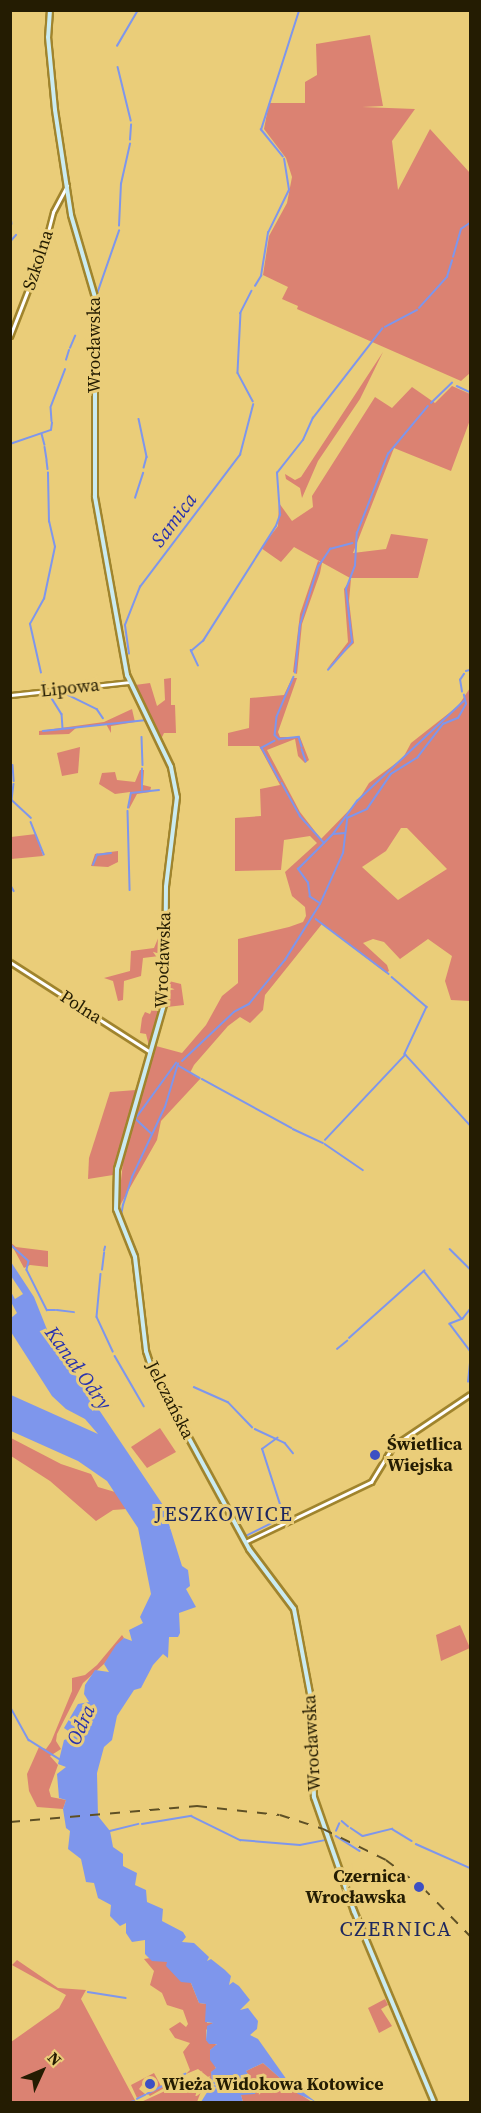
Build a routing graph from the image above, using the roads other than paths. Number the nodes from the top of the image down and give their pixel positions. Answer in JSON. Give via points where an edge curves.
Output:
{"nodes":[{"id":1,"x":50,"y":10,"type":"edge"},
{"id":2,"x":67,"y":186,"type":"junction"},
{"id":3,"x":61,"y":194,"type":"junction"},
{"id":4,"x":68,"y":196,"type":"junction"},
{"id":5,"x":10,"y":336,"type":"edge"},
{"id":6,"x":129,"y":682,"type":"junction"},
{"id":7,"x":10,"y":694,"type":"edge"},
{"id":8,"x":10,"y":962,"type":"edge"},
{"id":9,"x":151,"y":1053,"type":"junction"},
{"id":10,"x":114,"y":1198,"type":"joint"},
{"id":11,"x":471,"y":1394,"type":"edge"},
{"id":12,"x":245,"y":1542,"type":"junction"},
{"id":13,"x":276,"y":1583,"type":"joint"},
{"id":14,"x":434,"y":2103,"type":"edge"}],
"edges":[{"from":1,"to":2,"type":"main road","name":"Wrocławska","via":[[51,82]]},
{"from":2,"to":3,"type":"street","name":"Szkolna"},
{"from":2,"to":4,"type":"main road","name":"Wrocławska"},
{"from":3,"to":4,"type":"street"},
{"from":3,"to":5,"type":"street","name":"Szkolna"},
{"from":4,"to":6,"type":"main road","name":"Wrocławska","via":[[95,297],[93,487]]},
{"from":6,"to":7,"type":"street","name":"Lipowa"},
{"from":6,"to":9,"type":"main road","name":"Wrocławska","via":[[171,767],[177,804],[166,887],[165,1001]]},
{"from":8,"to":9,"type":"street","name":"Polna"},
{"from":9,"to":10,"type":"main road","name":"Wrocławska","via":[[117,1169]]},
{"from":10,"to":12,"type":"main road","name":"Jelczańska","via":[[135,1257],[149,1362]]},
{"from":11,"to":12,"type":"street","via":[[393,1446],[371,1482]]},
{"from":12,"to":13,"type":"main road","name":"Jelczańska"},
{"from":13,"to":14,"type":"main road","name":"Wrocławska","via":[[297,1618],[312,1704],[312,1785],[316,1802],[354,1911]]}]}
